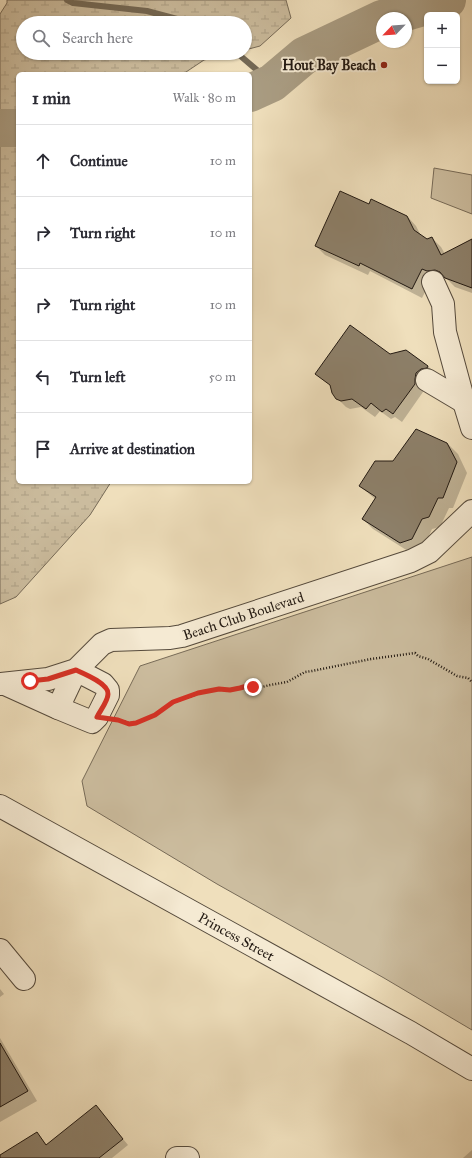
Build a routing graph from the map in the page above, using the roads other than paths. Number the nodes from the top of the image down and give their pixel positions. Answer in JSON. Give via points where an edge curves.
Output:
{"nodes":[{"id":1,"x":433,"y":282,"type":"dead end"},
{"id":2,"x":428,"y":380,"type":"dead end"},
{"id":3,"x":464,"y":402,"type":"junction"},
{"id":4,"x":472,"y":428,"type":"edge"},
{"id":5,"x":472,"y":511,"type":"edge"},
{"id":6,"x":76,"y":670,"type":"junction"},
{"id":7,"x":3,"y":684,"type":"edge"},
{"id":8,"x":58,"y":708,"type":"junction"},
{"id":9,"x":0,"y":806,"type":"edge"},
{"id":10,"x":0,"y":950,"type":"edge"},
{"id":11,"x":24,"y":979,"type":"dead end"},
{"id":12,"x":472,"y":1069,"type":"edge"},
{"id":13,"x":177,"y":1158,"type":"edge"},
{"id":14,"x":188,"y":1158,"type":"edge"}],
"edges":[{"from":1,"to":3,"type":"street","via":[[443,304],[445,332]]},
{"from":2,"to":3,"type":"street"},
{"from":3,"to":4,"type":"street"},
{"from":5,"to":6,"type":"street","name":"Beach Club Boulevard","via":[[429,552],[411,561],[182,636],[111,640],[88,657]]},
{"from":6,"to":7,"type":"street","name":"Beach Club Boulevard","via":[[48,679]]},
{"from":6,"to":8,"type":"street"},
{"from":6,"to":8,"type":"street","name":"Beach Club Boulevard","via":[[103,684],[108,690],[108,695],[92,722]]},
{"from":7,"to":8,"type":"street","name":"Beach Club Boulevard"},
{"from":9,"to":12,"type":"street","name":"Princess Street"},
{"from":10,"to":11,"type":"street"},
{"from":13,"to":14,"type":"street"}]}
